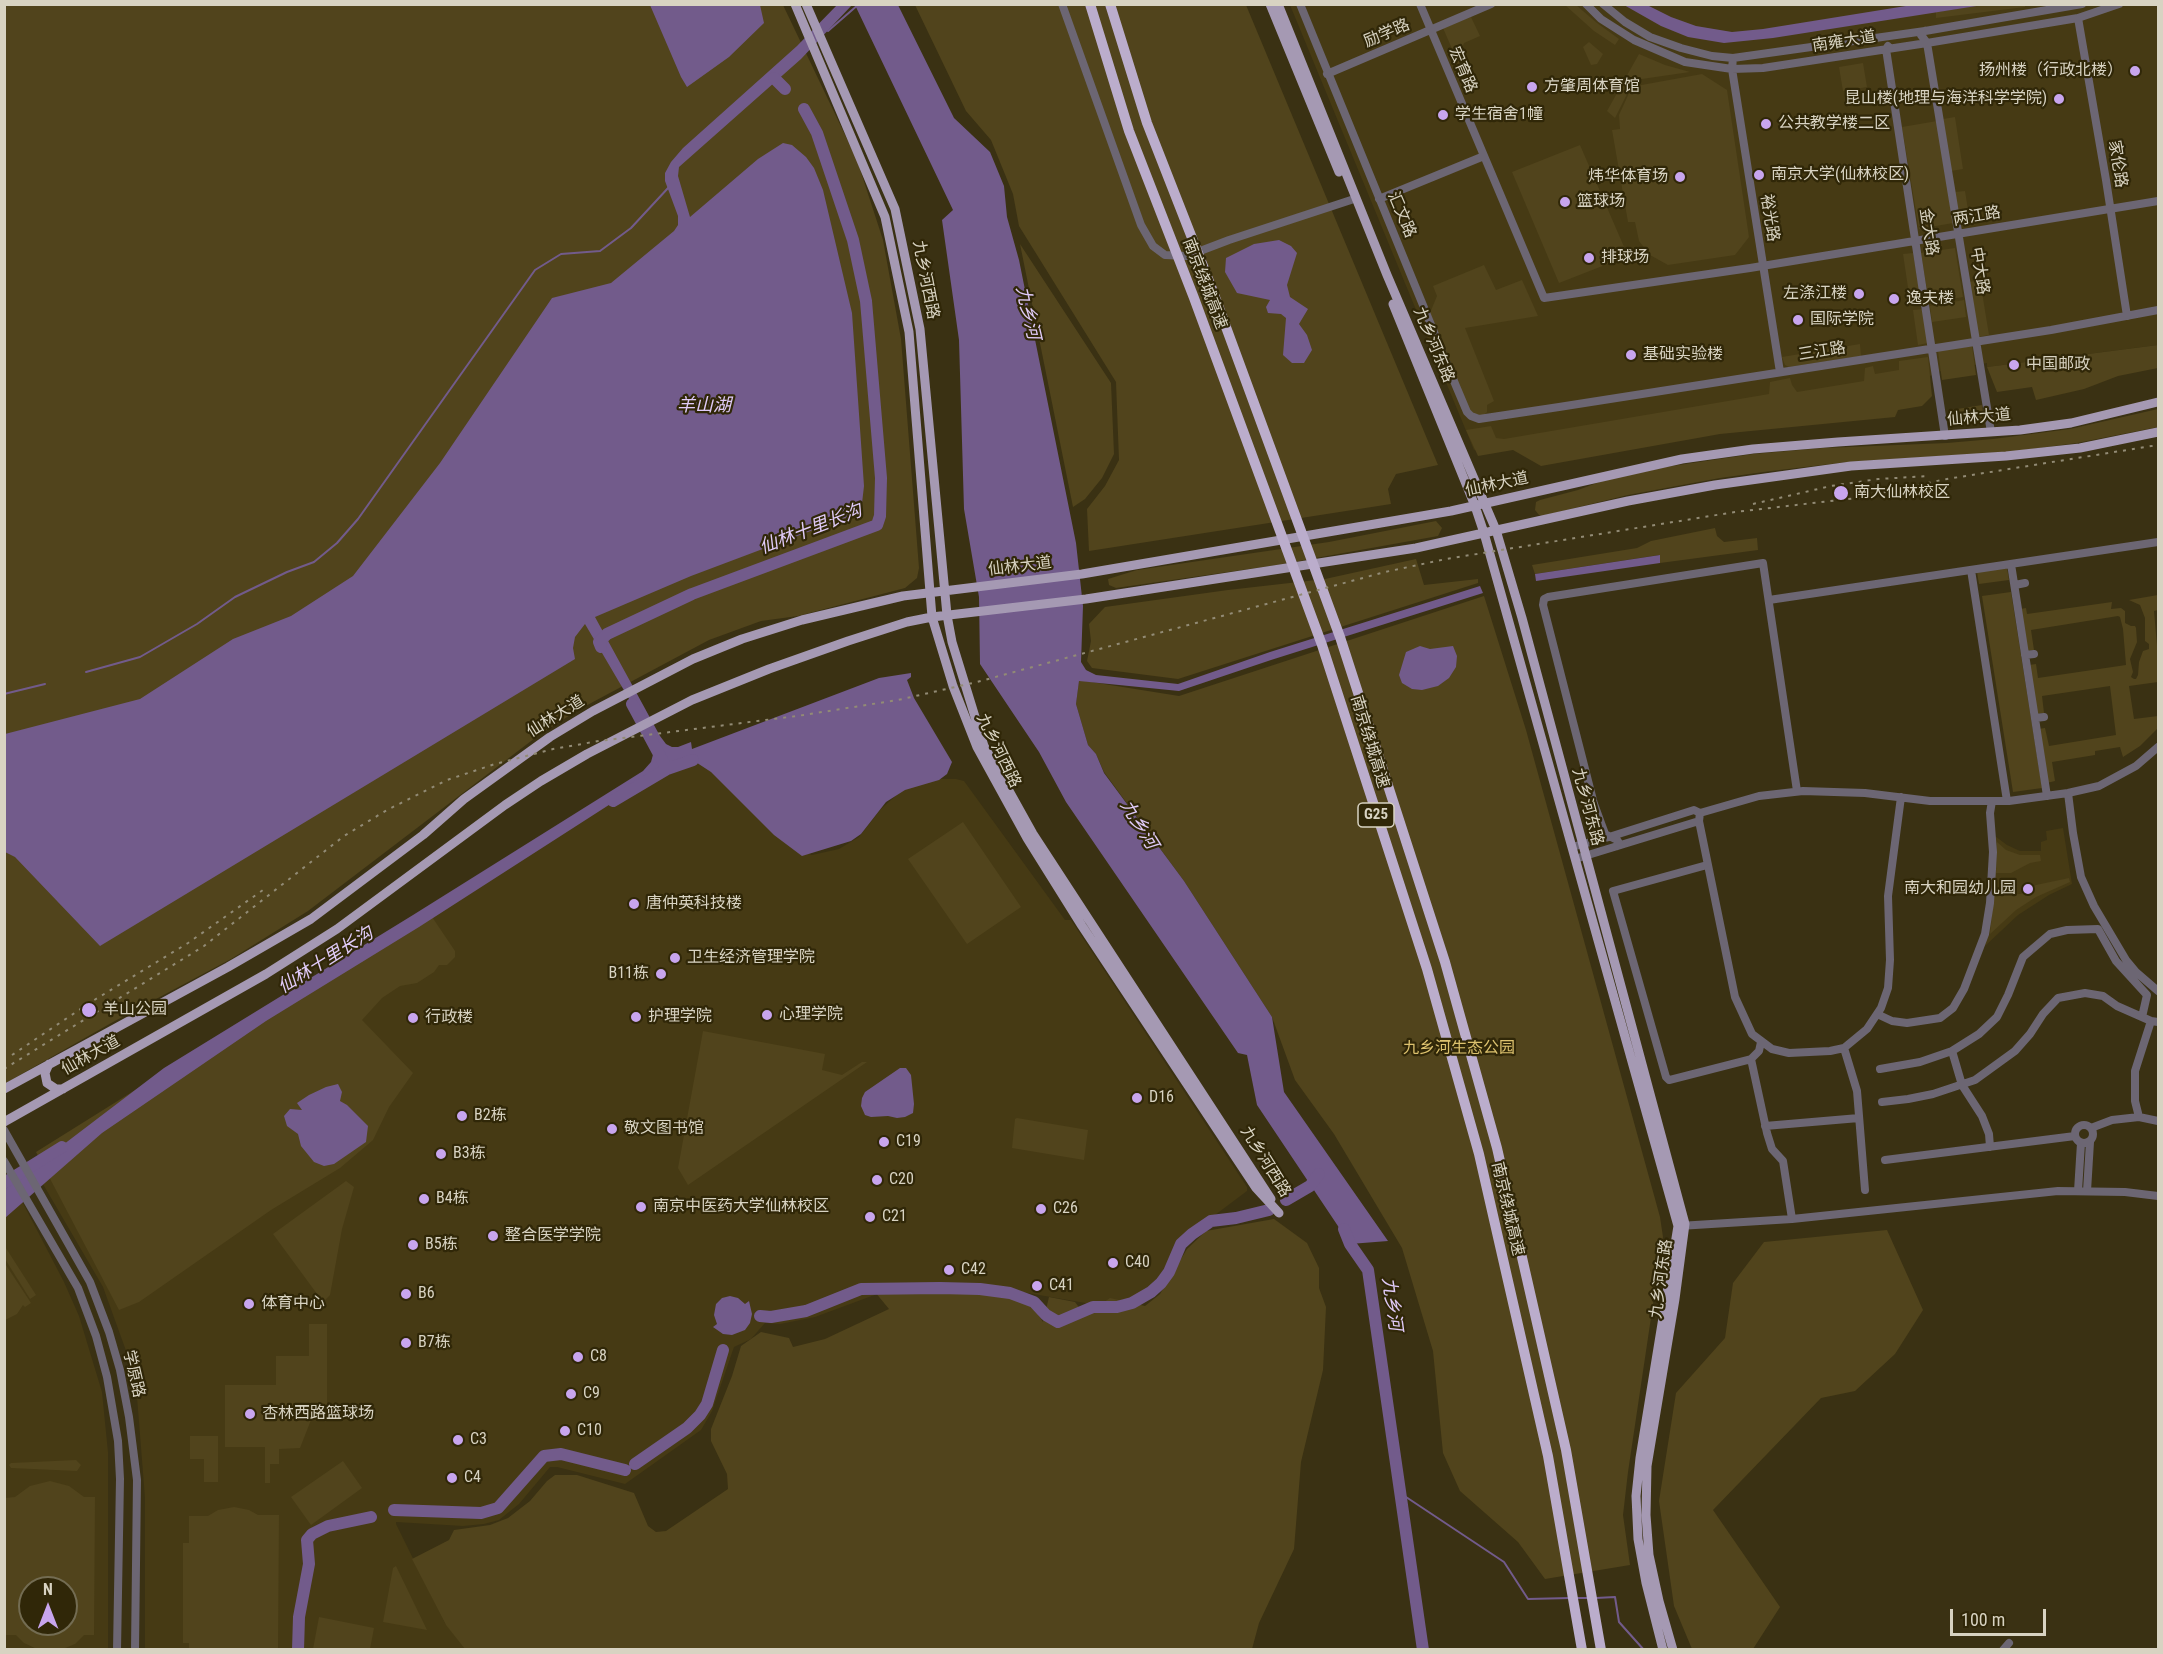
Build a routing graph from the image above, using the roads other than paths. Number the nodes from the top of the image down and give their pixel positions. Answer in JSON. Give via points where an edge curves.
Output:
{"nodes":[{"id":1,"x":795,"y":4,"type":"edge"},
{"id":2,"x":806,"y":4,"type":"edge"},
{"id":3,"x":1062,"y":4,"type":"edge"},
{"id":4,"x":1090,"y":4,"type":"edge"},
{"id":5,"x":1110,"y":4,"type":"edge"},
{"id":6,"x":1270,"y":4,"type":"edge"},
{"id":7,"x":1278,"y":4,"type":"edge"},
{"id":8,"x":1300,"y":4,"type":"edge"},
{"id":9,"x":1420,"y":4,"type":"edge"},
{"id":10,"x":1491,"y":4,"type":"edge"},
{"id":11,"x":1586,"y":4,"type":"edge"},
{"id":12,"x":1603,"y":4,"type":"edge"},
{"id":13,"x":2119,"y":4,"type":"edge"},
{"id":14,"x":2076,"y":5,"type":"edge"},
{"id":15,"x":807,"y":18,"type":"junction"},
{"id":16,"x":2078,"y":18,"type":"junction"},
{"id":17,"x":1431,"y":30,"type":"junction"},
{"id":18,"x":1639,"y":31,"type":"junction"},
{"id":19,"x":1925,"y":31,"type":"junction"},
{"id":20,"x":1885,"y":36,"type":"junction"},
{"id":21,"x":1634,"y":40,"type":"junction"},
{"id":22,"x":1928,"y":43,"type":"junction"},
{"id":23,"x":1886,"y":49,"type":"junction"},
{"id":24,"x":1733,"y":58,"type":"junction"},
{"id":25,"x":832,"y":62,"type":"junction"},
{"id":26,"x":823,"y":68,"type":"junction"},
{"id":27,"x":1732,"y":69,"type":"junction"},
{"id":28,"x":1327,"y":74,"type":"junction"},
{"id":29,"x":1484,"y":156,"type":"junction"},
{"id":30,"x":1379,"y":199,"type":"junction"},
{"id":31,"x":1350,"y":201,"type":"junction"},
{"id":32,"x":2158,"y":201,"type":"edge"},
{"id":33,"x":2111,"y":208,"type":"junction"},
{"id":34,"x":1959,"y":234,"type":"junction"},
{"id":35,"x":1916,"y":241,"type":"junction"},
{"id":36,"x":1764,"y":266,"type":"junction"},
{"id":37,"x":1750,"y":268,"type":"joint"},
{"id":38,"x":2158,"y":310,"type":"edge"},
{"id":39,"x":2127,"y":316,"type":"junction"},
{"id":40,"x":1977,"y":342,"type":"junction"},
{"id":41,"x":1932,"y":349,"type":"junction"},
{"id":42,"x":1780,"y":372,"type":"junction"},
{"id":43,"x":2158,"y":402,"type":"edge"},
{"id":44,"x":1490,"y":418,"type":"joint"},
{"id":45,"x":1991,"y":432,"type":"junction"},
{"id":46,"x":2158,"y":432,"type":"edge"},
{"id":47,"x":1945,"y":436,"type":"junction"},
{"id":48,"x":1485,"y":504,"type":"junction"},
{"id":49,"x":1475,"y":506,"type":"junction"},
{"id":50,"x":1496,"y":530,"type":"junction"},
{"id":51,"x":1484,"y":533,"type":"junction"},
{"id":52,"x":2158,"y":542,"type":"edge"},
{"id":53,"x":2012,"y":564,"type":"junction"},
{"id":54,"x":1971,"y":570,"type":"junction"},
{"id":55,"x":2025,"y":583,"type":"dead end"},
{"id":56,"x":2015,"y":585,"type":"junction"},
{"id":57,"x":944,"y":590,"type":"junction"},
{"id":58,"x":929,"y":592,"type":"junction"},
{"id":59,"x":1769,"y":600,"type":"junction"},
{"id":60,"x":947,"y":615,"type":"junction"},
{"id":61,"x":932,"y":617,"type":"junction"},
{"id":62,"x":2034,"y":654,"type":"dead end"},
{"id":63,"x":2025,"y":655,"type":"junction"},
{"id":64,"x":2044,"y":717,"type":"dead end"},
{"id":65,"x":2035,"y":718,"type":"junction"},
{"id":66,"x":2158,"y":747,"type":"edge"},
{"id":67,"x":1797,"y":791,"type":"junction"},
{"id":68,"x":2068,"y":793,"type":"junction"},
{"id":69,"x":2047,"y":796,"type":"junction"},
{"id":70,"x":1901,"y":797,"type":"junction"},
{"id":71,"x":1992,"y":801,"type":"junction"},
{"id":72,"x":2007,"y":801,"type":"junction"},
{"id":73,"x":1699,"y":817,"type":"junction"},
{"id":74,"x":1609,"y":837,"type":"junction"},
{"id":75,"x":1576,"y":845,"type":"junction"},
{"id":76,"x":1617,"y":846,"type":"junction"},
{"id":77,"x":1580,"y":858,"type":"junction"},
{"id":78,"x":1707,"y":865,"type":"junction"},
{"id":79,"x":2158,"y":992,"type":"edge"},
{"id":80,"x":1877,"y":1014,"type":"junction"},
{"id":81,"x":2142,"y":1017,"type":"junction"},
{"id":82,"x":2155,"y":1022,"type":"edge"},
{"id":83,"x":1761,"y":1042,"type":"junction"},
{"id":84,"x":1844,"y":1048,"type":"junction"},
{"id":85,"x":1952,"y":1051,"type":"junction"},
{"id":86,"x":1751,"y":1059,"type":"junction"},
{"id":87,"x":49,"y":1064,"type":"junction"},
{"id":88,"x":1880,"y":1070,"type":"dead end"},
{"id":89,"x":1962,"y":1085,"type":"junction"},
{"id":90,"x":4,"y":1089,"type":"edge"},
{"id":91,"x":63,"y":1089,"type":"junction"},
{"id":92,"x":1882,"y":1102,"type":"dead end"},
{"id":93,"x":2139,"y":1117,"type":"junction"},
{"id":94,"x":1859,"y":1118,"type":"junction"},
{"id":95,"x":2158,"y":1121,"type":"edge"},
{"id":96,"x":4,"y":1122,"type":"edge"},
{"id":97,"x":1765,"y":1126,"type":"junction"},
{"id":98,"x":2091,"y":1128,"type":"junction"},
{"id":99,"x":4,"y":1130,"type":"edge"},
{"id":100,"x":2078,"y":1140,"type":"junction"},
{"id":101,"x":2090,"y":1142,"type":"junction"},
{"id":102,"x":1990,"y":1147,"type":"junction"},
{"id":103,"x":1885,"y":1160,"type":"dead end"},
{"id":104,"x":5,"y":1162,"type":"edge"},
{"id":105,"x":1865,"y":1190,"type":"dead end"},
{"id":106,"x":2078,"y":1191,"type":"junction"},
{"id":107,"x":2087,"y":1191,"type":"junction"},
{"id":108,"x":2158,"y":1196,"type":"edge"},
{"id":109,"x":1792,"y":1219,"type":"junction"},
{"id":110,"x":1682,"y":1225,"type":"junction"},
{"id":111,"x":117,"y":1650,"type":"edge"},
{"id":112,"x":135,"y":1650,"type":"edge"},
{"id":113,"x":1582,"y":1650,"type":"edge"},
{"id":114,"x":1601,"y":1650,"type":"edge"},
{"id":115,"x":1664,"y":1650,"type":"edge"},
{"id":116,"x":1673,"y":1650,"type":"edge"}],
"edges":[{"from":1,"to":15,"type":"main road","name":"九乡河西路"},
{"from":2,"to":15,"type":"main road","name":"九乡河西路"},
{"from":3,"to":31,"type":"street","via":[[1141,225],[1153,246],[1165,255],[1187,256]]},
{"from":4,"to":113,"type":"highway","name":"南京绕城高速","number":"G25","via":[[1129,131],[1323,645],[1427,969],[1479,1154],[1543,1432]]},
{"from":5,"to":114,"type":"highway","name":"南京绕城高速","number":"G25","via":[[1147,123],[1340,636],[1445,962],[1497,1148],[1566,1450]]},
{"from":6,"to":31,"type":"main road","name":"九乡河东路"},
{"from":7,"to":48,"type":"main road","name":"九乡河东路"},
{"from":8,"to":28,"type":"street","name":"汇文路"},
{"from":9,"to":17,"type":"street","name":"宏育路"},
{"from":10,"to":17,"type":"street","name":"励学路"},
{"from":11,"to":21,"type":"street","name":"南雍大道"},
{"from":12,"to":18,"type":"street","name":"南雍大道"},
{"from":13,"to":16,"type":"street","name":"南雍大道"},
{"from":14,"to":19,"type":"street","name":"南雍大道"},
{"from":15,"to":25,"type":"main road","name":"九乡河西路"},
{"from":15,"to":26,"type":"main road","name":"九乡河西路"},
{"from":16,"to":22,"type":"street","name":"南雍大道"},
{"from":16,"to":33,"type":"street","name":"家伦路"},
{"from":17,"to":28,"type":"street","name":"励学路"},
{"from":17,"to":29,"type":"street","name":"宏育路"},
{"from":18,"to":21,"type":"street"},
{"from":18,"to":24,"type":"street","name":"南雍大道","via":[[1681,48]]},
{"from":19,"to":20,"type":"street","name":"南雍大道"},
{"from":19,"to":22,"type":"street","name":"中大路","via":[[1921,35]]},
{"from":20,"to":23,"type":"street","name":"金大路","via":[[1891,43]]},
{"from":20,"to":24,"type":"street","name":"南雍大道"},
{"from":21,"to":27,"type":"street","name":"南雍大道","via":[[1685,62]]},
{"from":22,"to":23,"type":"street","name":"南雍大道"},
{"from":22,"to":34,"type":"street","name":"中大路"},
{"from":23,"to":27,"type":"street","name":"南雍大道","via":[[1763,68]]},
{"from":23,"to":35,"type":"street","name":"金大路"},
{"from":24,"to":27,"type":"street","name":"裕光路"},
{"from":25,"to":26,"type":"street"},
{"from":25,"to":57,"type":"main road","name":"九乡河西路","via":[[896,210],[920,329]]},
{"from":26,"to":58,"type":"main road","name":"九乡河西路","via":[[885,217],[909,332]]},
{"from":27,"to":36,"type":"street","name":"裕光路"},
{"from":28,"to":30,"type":"street","name":"汇文路"},
{"from":29,"to":30,"type":"street"},
{"from":29,"to":37,"type":"street","name":"宏育路","via":[[1544,298]]},
{"from":30,"to":44,"type":"street","name":"汇文路","via":[[1467,412],[1479,419]]},
{"from":31,"to":49,"type":"main road","name":"九乡河东路"},
{"from":32,"to":33,"type":"street","name":"两江路"},
{"from":33,"to":34,"type":"street","name":"两江路"},
{"from":33,"to":39,"type":"street","name":"家伦路"},
{"from":34,"to":35,"type":"street","name":"两江路"},
{"from":34,"to":40,"type":"street","name":"中大路"},
{"from":35,"to":36,"type":"street","name":"两江路"},
{"from":35,"to":41,"type":"street","name":"金大路"},
{"from":36,"to":37,"type":"street","name":"两江路"},
{"from":36,"to":42,"type":"street","name":"裕光路"},
{"from":38,"to":39,"type":"street","name":"三江路"},
{"from":39,"to":40,"type":"street","name":"三江路"},
{"from":40,"to":41,"type":"street","name":"三江路"},
{"from":40,"to":45,"type":"street","name":"中大路"},
{"from":41,"to":42,"type":"street","name":"三江路"},
{"from":41,"to":47,"type":"street","name":"金大路"},
{"from":42,"to":44,"type":"street","name":"三江路"},
{"from":43,"to":45,"type":"main road","name":"仙林大道","via":[[2071,423]]},
{"from":45,"to":47,"type":"main road","name":"仙林大道"},
{"from":46,"to":50,"type":"main road","name":"仙林大道","via":[[2080,448],[1782,475],[1628,501]]},
{"from":47,"to":48,"type":"main road","name":"仙林大道","via":[[1763,448],[1682,459]]},
{"from":48,"to":49,"type":"main road","name":"仙林大道"},
{"from":48,"to":50,"type":"main road","name":"九乡河东路"},
{"from":49,"to":51,"type":"main road","name":"九乡河东路"},
{"from":49,"to":57,"type":"main road","name":"仙林大道","via":[[1082,574]]},
{"from":50,"to":51,"type":"main road","name":"仙林大道"},
{"from":50,"to":75,"type":"main road","name":"九乡河东路"},
{"from":51,"to":60,"type":"main road","name":"仙林大道","via":[[1416,548]]},
{"from":51,"to":75,"type":"main road","name":"九乡河东路"},
{"from":52,"to":53,"type":"street"},
{"from":53,"to":54,"type":"street"},
{"from":53,"to":56,"type":"street"},
{"from":54,"to":59,"type":"street"},
{"from":54,"to":72,"type":"street"},
{"from":55,"to":56,"type":"street"},
{"from":56,"to":63,"type":"street"},
{"from":57,"to":58,"type":"main road","name":"仙林大道"},
{"from":57,"to":60,"type":"main road","name":"九乡河西路"},
{"from":58,"to":61,"type":"main road","name":"九乡河西路"},
{"from":58,"to":87,"type":"main road","name":"仙林大道","via":[[853,606],[752,636],[693,659],[619,697],[513,763],[310,919]]},
{"from":59,"to":67,"type":"street"},
{"from":59,"to":74,"type":"street","via":[[1763,563],[1545,600],[1592,795]]},
{"from":60,"to":61,"type":"main road","name":"仙林大道"},
{"from":60,"to":61,"type":"main road","name":"九乡河西路","via":[[984,746],[1033,834],[1279,1213],[1256,1188],[1027,838],[976,747]]},
{"from":61,"to":91,"type":"main road","name":"仙林大道","via":[[769,669],[692,700],[636,729],[541,781],[337,929],[266,974]]},
{"from":62,"to":63,"type":"street"},
{"from":63,"to":65,"type":"street"},
{"from":64,"to":65,"type":"street"},
{"from":65,"to":69,"type":"street"},
{"from":66,"to":68,"type":"street","via":[[2136,766],[2098,786]]},
{"from":67,"to":70,"type":"street"},
{"from":67,"to":73,"type":"street","via":[[1759,796]]},
{"from":68,"to":69,"type":"street"},
{"from":68,"to":79,"type":"street","via":[[2081,877],[2094,906],[2126,960]]},
{"from":69,"to":72,"type":"street"},
{"from":70,"to":71,"type":"street"},
{"from":70,"to":80,"type":"street","via":[[1888,896],[1888,988]]},
{"from":71,"to":72,"type":"street"},
{"from":71,"to":80,"type":"street","via":[[1990,903],[1985,934],[1964,989],[1953,1008],[1940,1018],[1907,1023]]},
{"from":73,"to":74,"type":"street","via":[[1694,810]]},
{"from":73,"to":76,"type":"street"},
{"from":73,"to":78,"type":"street"},
{"from":74,"to":75,"type":"street"},
{"from":74,"to":76,"type":"street","via":[[1617,840]]},
{"from":75,"to":77,"type":"main road","name":"九乡河东路"},
{"from":76,"to":77,"type":"street"},
{"from":77,"to":110,"type":"main road","name":"九乡河东路"},
{"from":78,"to":83,"type":"street","via":[[1735,997],[1752,1034]]},
{"from":78,"to":86,"type":"street","via":[[1613,891],[1666,1077],[1669,1080]]},
{"from":80,"to":84,"type":"street","via":[[1867,1029]]},
{"from":81,"to":82,"type":"street"},
{"from":81,"to":85,"type":"street","via":[[2147,995],[2116,961],[2098,929],[2050,933],[2023,957],[1997,1017]]},
{"from":81,"to":89,"type":"street","via":[[2103,996],[2085,993],[2058,998],[2015,1051]]},
{"from":82,"to":93,"type":"street","via":[[2135,1071]]},
{"from":83,"to":84,"type":"street","via":[[1789,1053]]},
{"from":83,"to":86,"type":"street"},
{"from":84,"to":94,"type":"street","via":[[1857,1091]]},
{"from":85,"to":88,"type":"street"},
{"from":85,"to":89,"type":"street"},
{"from":86,"to":97,"type":"street"},
{"from":87,"to":90,"type":"main road","name":"仙林大道"},
{"from":87,"to":91,"type":"main road","via":[[45,1073],[47,1083]]},
{"from":89,"to":92,"type":"street"},
{"from":89,"to":102,"type":"street","via":[[1982,1116]]},
{"from":91,"to":96,"type":"main road","name":"仙林大道"},
{"from":93,"to":95,"type":"street"},
{"from":93,"to":98,"type":"street","via":[[2112,1120]]},
{"from":94,"to":97,"type":"street"},
{"from":94,"to":105,"type":"street"},
{"from":97,"to":109,"type":"street","via":[[1772,1149],[1783,1161]]},
{"from":98,"to":100,"type":"street","via":[[2080,1126],[2076,1131]]},
{"from":98,"to":101,"type":"street","via":[[2094,1135]]},
{"from":99,"to":112,"type":"street","name":"学原路","via":[[90,1282],[120,1370],[137,1480]]},
{"from":100,"to":101,"type":"street"},
{"from":100,"to":102,"type":"street"},
{"from":100,"to":106,"type":"street"},
{"from":101,"to":107,"type":"street"},
{"from":102,"to":103,"type":"street"},
{"from":104,"to":111,"type":"street","name":"学原路","via":[[78,1288],[107,1377],[120,1479]]},
{"from":106,"to":107,"type":"street"},
{"from":106,"to":109,"type":"street"},
{"from":107,"to":108,"type":"street"},
{"from":109,"to":110,"type":"street"},
{"from":110,"to":115,"type":"main road","name":"九乡河东路","via":[[1636,1496],[1638,1539]]},
{"from":110,"to":116,"type":"main road","name":"九乡河东路","via":[[1676,1299],[1647,1476],[1646,1515],[1649,1555]]}]}
